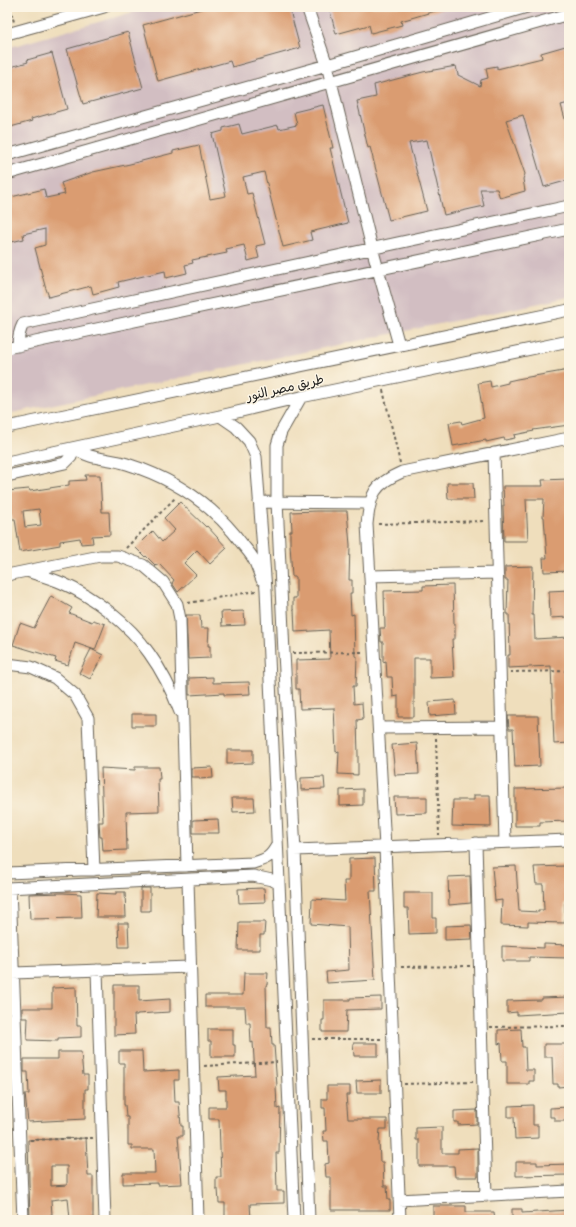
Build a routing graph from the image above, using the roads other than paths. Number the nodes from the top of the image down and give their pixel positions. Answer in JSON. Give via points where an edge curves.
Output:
{"nodes":[{"id":1,"x":104,"y":7,"type":"edge"},
{"id":2,"x":307,"y":7,"type":"edge"},
{"id":3,"x":528,"y":7,"type":"edge"},
{"id":4,"x":569,"y":14,"type":"edge"},
{"id":5,"x":12,"y":32,"type":"edge"},
{"id":6,"x":327,"y":65,"type":"junction"},
{"id":7,"x":332,"y":82,"type":"junction"},
{"id":8,"x":7,"y":155,"type":"edge"},
{"id":9,"x":7,"y":174,"type":"edge"},
{"id":10,"x":569,"y":206,"type":"edge"},
{"id":11,"x":569,"y":229,"type":"edge"},
{"id":12,"x":372,"y":248,"type":"junction"},
{"id":13,"x":377,"y":269,"type":"junction"},
{"id":14,"x":569,"y":310,"type":"edge"},
{"id":15,"x":569,"y":341,"type":"edge"},
{"id":16,"x":399,"y":345,"type":"junction"},
{"id":17,"x":18,"y":346,"type":"junction"},
{"id":18,"x":7,"y":348,"type":"edge"},
{"id":19,"x":301,"y":397,"type":"junction"},
{"id":20,"x":220,"y":416,"type":"junction"},
{"id":21,"x":7,"y":427,"type":"edge"},
{"id":22,"x":569,"y":438,"type":"edge"},
{"id":23,"x":74,"y":448,"type":"junction"},
{"id":24,"x":494,"y":453,"type":"junction"},
{"id":25,"x":7,"y":462,"type":"edge"},
{"id":26,"x":7,"y":476,"type":"edge"},
{"id":27,"x":277,"y":501,"type":"junction"},
{"id":28,"x":259,"y":502,"type":"junction"},
{"id":29,"x":369,"y":503,"type":"junction"},
{"id":30,"x":27,"y":571,"type":"junction"},
{"id":31,"x":497,"y":573,"type":"junction"},
{"id":32,"x":7,"y":575,"type":"edge"},
{"id":33,"x":370,"y":576,"type":"junction"},
{"id":34,"x":266,"y":590,"type":"junction"},
{"id":35,"x":7,"y":664,"type":"edge"},
{"id":36,"x":285,"y":680,"type":"junction"},
{"id":37,"x":270,"y":681,"type":"junction"},
{"id":38,"x":183,"y":718,"type":"junction"},
{"id":39,"x":502,"y":727,"type":"junction"},
{"id":40,"x":379,"y":728,"type":"junction"},
{"id":41,"x":569,"y":840,"type":"edge"},
{"id":42,"x":505,"y":842,"type":"junction"},
{"id":43,"x":476,"y":843,"type":"junction"},
{"id":44,"x":277,"y":845,"type":"junction"},
{"id":45,"x":385,"y":847,"type":"junction"},
{"id":46,"x":295,"y":850,"type":"junction"},
{"id":47,"x":187,"y":866,"type":"junction"},
{"id":48,"x":94,"y":870,"type":"junction"},
{"id":49,"x":7,"y":873,"type":"edge"},
{"id":50,"x":188,"y":880,"type":"junction"},
{"id":51,"x":278,"y":883,"type":"junction"},
{"id":52,"x":8,"y":888,"type":"edge"},
{"id":53,"x":190,"y":967,"type":"junction"},
{"id":54,"x":97,"y":970,"type":"junction"},
{"id":55,"x":13,"y":973,"type":"junction"},
{"id":56,"x":304,"y":1076,"type":"junction"},
{"id":57,"x":288,"y":1078,"type":"junction"},
{"id":58,"x":569,"y":1192,"type":"edge"},
{"id":59,"x":486,"y":1196,"type":"junction"},
{"id":60,"x":399,"y":1200,"type":"junction"},
{"id":61,"x":23,"y":1220,"type":"edge"},
{"id":62,"x":105,"y":1220,"type":"edge"},
{"id":63,"x":198,"y":1220,"type":"edge"},
{"id":64,"x":294,"y":1220,"type":"edge"},
{"id":65,"x":309,"y":1220,"type":"edge"},
{"id":66,"x":400,"y":1220,"type":"edge"}],
"edges":[{"from":1,"to":5,"type":"street"},
{"from":2,"to":6,"type":"street"},
{"from":3,"to":6,"type":"street"},
{"from":4,"to":7,"type":"street"},
{"from":6,"to":7,"type":"street"},
{"from":6,"to":8,"type":"street"},
{"from":7,"to":9,"type":"street"},
{"from":7,"to":12,"type":"street"},
{"from":10,"to":12,"type":"street"},
{"from":11,"to":13,"type":"street"},
{"from":12,"to":13,"type":"street"},
{"from":12,"to":17,"type":"street","via":[[24,324],[19,331]]},
{"from":13,"to":16,"type":"street"},
{"from":13,"to":17,"type":"street"},
{"from":14,"to":16,"type":"street","name":"طريق مصر النور"},
{"from":15,"to":19,"type":"street","name":"طريق مصر النور"},
{"from":16,"to":21,"type":"street","name":"طريق مصر النور"},
{"from":17,"to":18,"type":"street"},
{"from":19,"to":20,"type":"street","name":"طريق مصر النور"},
{"from":19,"to":27,"type":"street","via":[[281,432],[278,445]]},
{"from":20,"to":23,"type":"street","name":"طريق مصر النور"},
{"from":20,"to":28,"type":"street","via":[[236,427],[249,441],[256,457]]},
{"from":22,"to":24,"type":"street"},
{"from":23,"to":25,"type":"street","name":"طريق مصر النور"},
{"from":23,"to":26,"type":"street","via":[[71,457],[65,463]]},
{"from":23,"to":34,"type":"street","via":[[86,455],[115,460],[151,471],[184,489],[211,509],[234,532],[254,560]]},
{"from":24,"to":29,"type":"street","via":[[402,472],[388,478],[376,489]]},
{"from":24,"to":31,"type":"street"},
{"from":27,"to":28,"type":"street"},
{"from":27,"to":29,"type":"street"},
{"from":27,"to":36,"type":"street"},
{"from":28,"to":34,"type":"street"},
{"from":29,"to":33,"type":"street","via":[[367,524]]},
{"from":30,"to":32,"type":"street"},
{"from":30,"to":38,"type":"street","via":[[69,586],[95,601],[124,624],[149,652],[168,684]]},
{"from":30,"to":38,"type":"street","via":[[100,556],[118,556],[143,565],[163,582],[177,604],[180,619]]},
{"from":31,"to":33,"type":"street"},
{"from":31,"to":39,"type":"street"},
{"from":33,"to":40,"type":"street"},
{"from":34,"to":37,"type":"street"},
{"from":35,"to":48,"type":"street","via":[[31,667],[55,678],[75,695],[88,718]]},
{"from":36,"to":37,"type":"street"},
{"from":36,"to":46,"type":"street"},
{"from":37,"to":44,"type":"street"},
{"from":38,"to":47,"type":"street"},
{"from":39,"to":40,"type":"street"},
{"from":39,"to":42,"type":"street"},
{"from":40,"to":45,"type":"street"},
{"from":41,"to":42,"type":"street"},
{"from":42,"to":43,"type":"street"},
{"from":43,"to":45,"type":"street"},
{"from":43,"to":59,"type":"street"},
{"from":44,"to":47,"type":"street","via":[[272,855],[253,863]]},
{"from":44,"to":51,"type":"street"},
{"from":45,"to":46,"type":"street"},
{"from":45,"to":60,"type":"street"},
{"from":46,"to":56,"type":"street"},
{"from":47,"to":48,"type":"street"},
{"from":48,"to":49,"type":"street"},
{"from":50,"to":51,"type":"street","via":[[253,876]]},
{"from":50,"to":52,"type":"street"},
{"from":50,"to":53,"type":"street"},
{"from":51,"to":57,"type":"street"},
{"from":52,"to":55,"type":"street"},
{"from":53,"to":54,"type":"street"},
{"from":53,"to":63,"type":"street"},
{"from":54,"to":55,"type":"street"},
{"from":54,"to":62,"type":"street"},
{"from":55,"to":61,"type":"street"},
{"from":56,"to":57,"type":"street"},
{"from":56,"to":65,"type":"street"},
{"from":57,"to":64,"type":"street"},
{"from":58,"to":59,"type":"street"},
{"from":59,"to":60,"type":"street"},
{"from":60,"to":66,"type":"street"}]}
